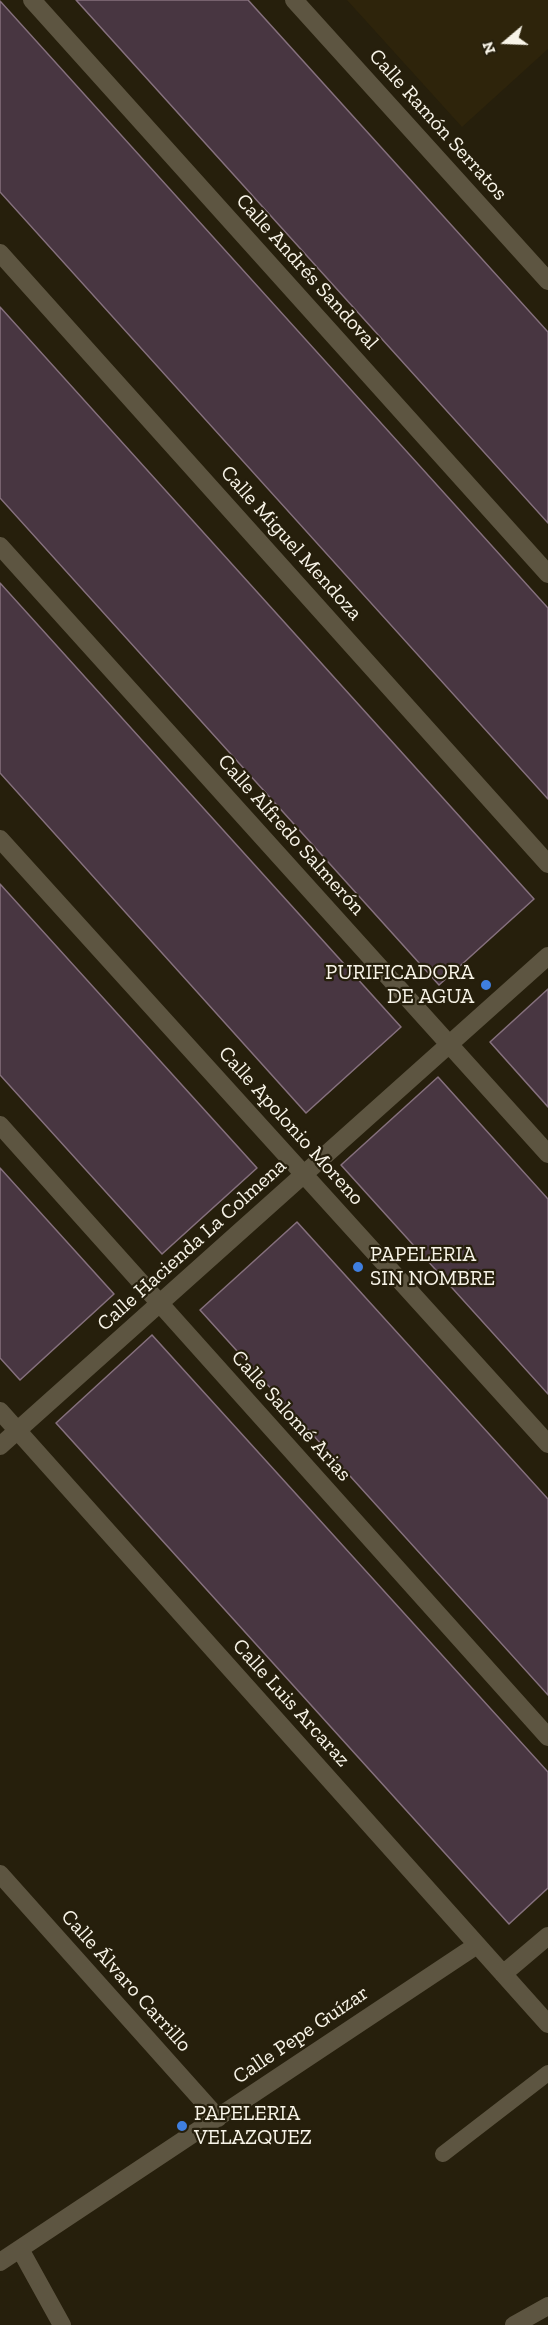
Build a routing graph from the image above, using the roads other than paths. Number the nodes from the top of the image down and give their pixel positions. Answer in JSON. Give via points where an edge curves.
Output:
{"nodes":[{"id":1,"x":32,"y":0,"type":"edge"},
{"id":2,"x":294,"y":0,"type":"edge"},
{"id":3,"x":0,"y":253,"type":"edge"},
{"id":4,"x":548,"y":281,"type":"edge"},
{"id":5,"x":0,"y":546,"type":"edge"},
{"id":6,"x":548,"y":573,"type":"edge"},
{"id":7,"x":0,"y":839,"type":"edge"},
{"id":8,"x":548,"y":864,"type":"edge"},
{"id":9,"x":548,"y":956,"type":"edge"},
{"id":10,"x":449,"y":1044,"type":"junction"},
{"id":11,"x":0,"y":1125,"type":"edge"},
{"id":12,"x":548,"y":1154,"type":"edge"},
{"id":13,"x":304,"y":1175,"type":"junction"},
{"id":14,"x":160,"y":1303,"type":"junction"},
{"id":15,"x":0,"y":1411,"type":"edge"},
{"id":16,"x":18,"y":1431,"type":"junction"},
{"id":17,"x":548,"y":1444,"type":"edge"},
{"id":18,"x":0,"y":1446,"type":"edge"},
{"id":19,"x":548,"y":1737,"type":"edge"},
{"id":20,"x":0,"y":1874,"type":"edge"},
{"id":21,"x":548,"y":1936,"type":"edge"},
{"id":22,"x":477,"y":1946,"type":"junction"},
{"id":23,"x":504,"y":1974,"type":"junction"},
{"id":24,"x":548,"y":2024,"type":"edge"},
{"id":25,"x":548,"y":2073,"type":"edge"},
{"id":26,"x":218,"y":2118,"type":"junction"},
{"id":27,"x":443,"y":2154,"type":"dead end"},
{"id":28,"x":20,"y":2249,"type":"junction"},
{"id":29,"x":0,"y":2262,"type":"edge"},
{"id":30,"x":548,"y":2306,"type":"edge"},
{"id":31,"x":63,"y":2325,"type":"edge"},
{"id":32,"x":514,"y":2325,"type":"edge"}],
"edges":[{"from":1,"to":6,"type":"street","name":"Calle Andrés Sandoval"},
{"from":2,"to":4,"type":"street","name":"Calle Ramón Serratos"},
{"from":3,"to":8,"type":"street","name":"Calle Miguel Mendoza"},
{"from":5,"to":10,"type":"street","name":"Calle Alfredo Salmerón"},
{"from":7,"to":13,"type":"street","name":"Calle Apolonio Moreno"},
{"from":9,"to":10,"type":"street","name":"Calle Hacienda La Colmena"},
{"from":10,"to":12,"type":"street","name":"Calle Alfredo Salmerón"},
{"from":10,"to":13,"type":"street","name":"Calle Hacienda La Colmena"},
{"from":11,"to":14,"type":"street","name":"Calle Salomé Arias"},
{"from":13,"to":14,"type":"street","name":"Calle Hacienda La Colmena"},
{"from":13,"to":17,"type":"street","name":"Calle Apolonio Moreno"},
{"from":14,"to":16,"type":"street","name":"Calle Hacienda La Colmena"},
{"from":14,"to":19,"type":"street","name":"Calle Salomé Arias"},
{"from":15,"to":16,"type":"street","name":"Calle Luis Arcaraz"},
{"from":16,"to":18,"type":"street","name":"Calle Hacienda La Colmena"},
{"from":16,"to":22,"type":"street","name":"Calle Luis Arcaraz"},
{"from":20,"to":26,"type":"street","name":"Calle Álvaro Carrillo"},
{"from":21,"to":23,"type":"street"},
{"from":22,"to":23,"type":"street","name":"Calle Luis Arcaraz"},
{"from":22,"to":26,"type":"street","name":"Calle Pepe Guízar"},
{"from":23,"to":24,"type":"street","name":"Calle Luis Arcaraz"},
{"from":25,"to":27,"type":"lane"},
{"from":26,"to":28,"type":"street","name":"Calle Pepe Guízar"},
{"from":28,"to":29,"type":"street","name":"Calle Pepe Guízar"},
{"from":28,"to":31,"type":"street"},
{"from":30,"to":32,"type":"street"}]}
